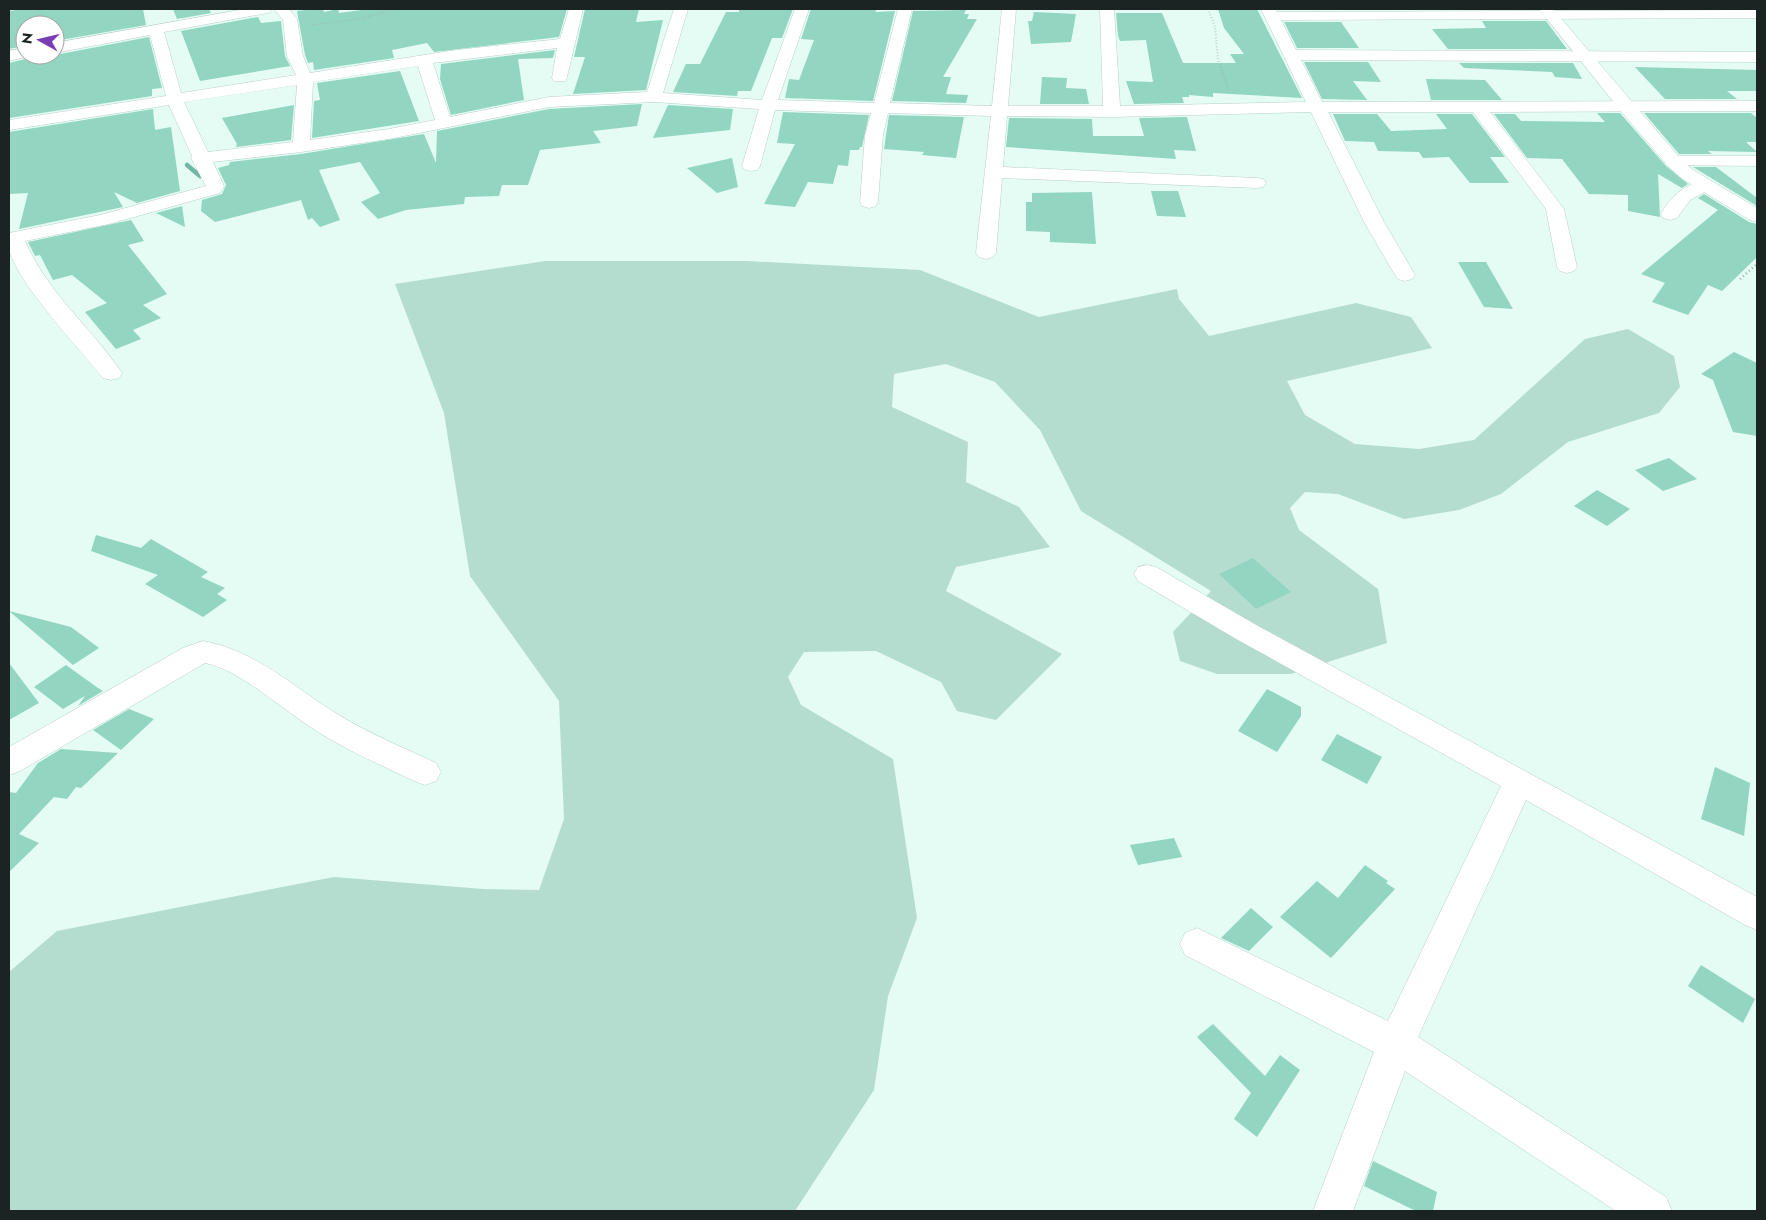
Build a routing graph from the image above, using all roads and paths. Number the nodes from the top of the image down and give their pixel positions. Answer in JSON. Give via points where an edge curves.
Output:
{"nodes":[{"id":1,"x":267,"y":9,"type":"edge"},
{"id":2,"x":281,"y":9,"type":"edge"},
{"id":3,"x":397,"y":9,"type":"edge"},
{"id":4,"x":576,"y":9,"type":"edge"},
{"id":5,"x":681,"y":9,"type":"edge"},
{"id":6,"x":802,"y":9,"type":"edge"},
{"id":7,"x":905,"y":9,"type":"edge"},
{"id":8,"x":1009,"y":9,"type":"edge"},
{"id":9,"x":1107,"y":9,"type":"edge"},
{"id":10,"x":1208,"y":9,"type":"edge"},
{"id":11,"x":1270,"y":12,"type":"edge"},
{"id":12,"x":1549,"y":12,"type":"edge"},
{"id":13,"x":1757,"y":14,"type":"edge"},
{"id":14,"x":292,"y":28,"type":"junction"},
{"id":15,"x":156,"y":30,"type":"junction"},
{"id":16,"x":566,"y":43,"type":"junction"},
{"id":17,"x":65,"y":46,"type":"edge"},
{"id":18,"x":1291,"y":55,"type":"junction"},
{"id":19,"x":1757,"y":57,"type":"edge"},
{"id":20,"x":1586,"y":58,"type":"junction"},
{"id":21,"x":424,"y":60,"type":"junction"},
{"id":22,"x":560,"y":78,"type":"dead end"},
{"id":23,"x":305,"y":79,"type":"junction"},
{"id":24,"x":654,"y":98,"type":"junction"},
{"id":25,"x":175,"y":100,"type":"junction"},
{"id":26,"x":768,"y":105,"type":"junction"},
{"id":27,"x":1757,"y":106,"type":"edge"},
{"id":28,"x":1316,"y":107,"type":"junction"},
{"id":29,"x":1478,"y":107,"type":"junction"},
{"id":30,"x":1626,"y":107,"type":"junction"},
{"id":31,"x":880,"y":109,"type":"junction"},
{"id":32,"x":1235,"y":110,"type":"junction"},
{"id":33,"x":999,"y":112,"type":"junction"},
{"id":34,"x":1112,"y":112,"type":"junction"},
{"id":35,"x":444,"y":123,"type":"junction"},
{"id":36,"x":9,"y":125,"type":"edge"},
{"id":37,"x":301,"y":146,"type":"junction"},
{"id":38,"x":200,"y":158,"type":"junction"},
{"id":39,"x":1673,"y":161,"type":"junction"},
{"id":40,"x":1757,"y":161,"type":"edge"},
{"id":41,"x":751,"y":166,"type":"dead end"},
{"id":42,"x":993,"y":172,"type":"junction"},
{"id":43,"x":1257,"y":182,"type":"dead end"},
{"id":44,"x":1704,"y":185,"type":"junction"},
{"id":45,"x":869,"y":202,"type":"dead end"},
{"id":46,"x":1670,"y":214,"type":"dead end"},
{"id":47,"x":1757,"y":216,"type":"edge"},
{"id":48,"x":11,"y":238,"type":"edge"},
{"id":49,"x":986,"y":253,"type":"dead end"},
{"id":50,"x":1757,"y":264,"type":"edge"},
{"id":51,"x":1567,"y":267,"type":"dead end"},
{"id":52,"x":1405,"y":275,"type":"dead end"},
{"id":53,"x":1740,"y":279,"type":"dead end"},
{"id":54,"x":111,"y":372,"type":"dead end"},
{"id":55,"x":1147,"y":574,"type":"dead end"},
{"id":56,"x":9,"y":762,"type":"edge"},
{"id":57,"x":425,"y":772,"type":"dead end"},
{"id":58,"x":1519,"y":781,"type":"junction"},
{"id":59,"x":1757,"y":914,"type":"edge"},
{"id":60,"x":1197,"y":944,"type":"dead end"},
{"id":61,"x":1396,"y":1044,"type":"junction"},
{"id":62,"x":1333,"y":1211,"type":"edge"},
{"id":63,"x":1652,"y":1211,"type":"edge"}],
"edges":[{"from":1,"to":15,"type":"street"},
{"from":2,"to":14,"type":"street","via":[[290,19]]},
{"from":3,"to":14,"type":"path","via":[[359,19]]},
{"from":4,"to":16,"type":"street"},
{"from":5,"to":24,"type":"street"},
{"from":6,"to":26,"type":"street"},
{"from":7,"to":31,"type":"street"},
{"from":8,"to":33,"type":"street"},
{"from":9,"to":34,"type":"street"},
{"from":10,"to":32,"type":"path","via":[[1215,27],[1218,60]]},
{"from":11,"to":12,"type":"street"},
{"from":11,"to":18,"type":"street"},
{"from":12,"to":13,"type":"street"},
{"from":12,"to":20,"type":"street"},
{"from":14,"to":23,"type":"street","via":[[295,56]]},
{"from":15,"to":17,"type":"street"},
{"from":15,"to":25,"type":"street"},
{"from":16,"to":21,"type":"street"},
{"from":16,"to":22,"type":"street"},
{"from":18,"to":20,"type":"street"},
{"from":18,"to":28,"type":"street"},
{"from":19,"to":20,"type":"street"},
{"from":20,"to":30,"type":"street"},
{"from":21,"to":23,"type":"street"},
{"from":21,"to":35,"type":"street"},
{"from":23,"to":25,"type":"street"},
{"from":23,"to":37,"type":"street"},
{"from":24,"to":26,"type":"street"},
{"from":24,"to":35,"type":"street","via":[[549,102]]},
{"from":25,"to":36,"type":"street"},
{"from":25,"to":38,"type":"street"},
{"from":26,"to":31,"type":"street"},
{"from":26,"to":41,"type":"street"},
{"from":27,"to":30,"type":"street"},
{"from":28,"to":29,"type":"street"},
{"from":28,"to":32,"type":"street"},
{"from":28,"to":52,"type":"street","via":[[1374,222]]},
{"from":29,"to":30,"type":"street"},
{"from":29,"to":51,"type":"street","via":[[1555,209]]},
{"from":30,"to":39,"type":"street"},
{"from":31,"to":33,"type":"street"},
{"from":31,"to":45,"type":"street","via":[[874,135]]},
{"from":32,"to":34,"type":"street"},
{"from":33,"to":34,"type":"street"},
{"from":33,"to":42,"type":"street"},
{"from":35,"to":37,"type":"street"},
{"from":37,"to":38,"type":"street"},
{"from":38,"to":48,"type":"street","via":[[215,186],[209,192],[102,220]]},
{"from":39,"to":40,"type":"street"},
{"from":39,"to":44,"type":"street"},
{"from":42,"to":43,"type":"street"},
{"from":42,"to":49,"type":"street"},
{"from":44,"to":46,"type":"street","via":[[1677,201]]},
{"from":44,"to":47,"type":"street"},
{"from":48,"to":54,"type":"street","via":[[40,288]]},
{"from":50,"to":53,"type":"path"},
{"from":55,"to":58,"type":"street"},
{"from":56,"to":57,"type":"street","via":[[203,652],[215,654],[251,671],[350,736]]},
{"from":58,"to":59,"type":"street"},
{"from":58,"to":61,"type":"street"},
{"from":60,"to":61,"type":"street"},
{"from":61,"to":62,"type":"street"},
{"from":61,"to":63,"type":"street"}]}
